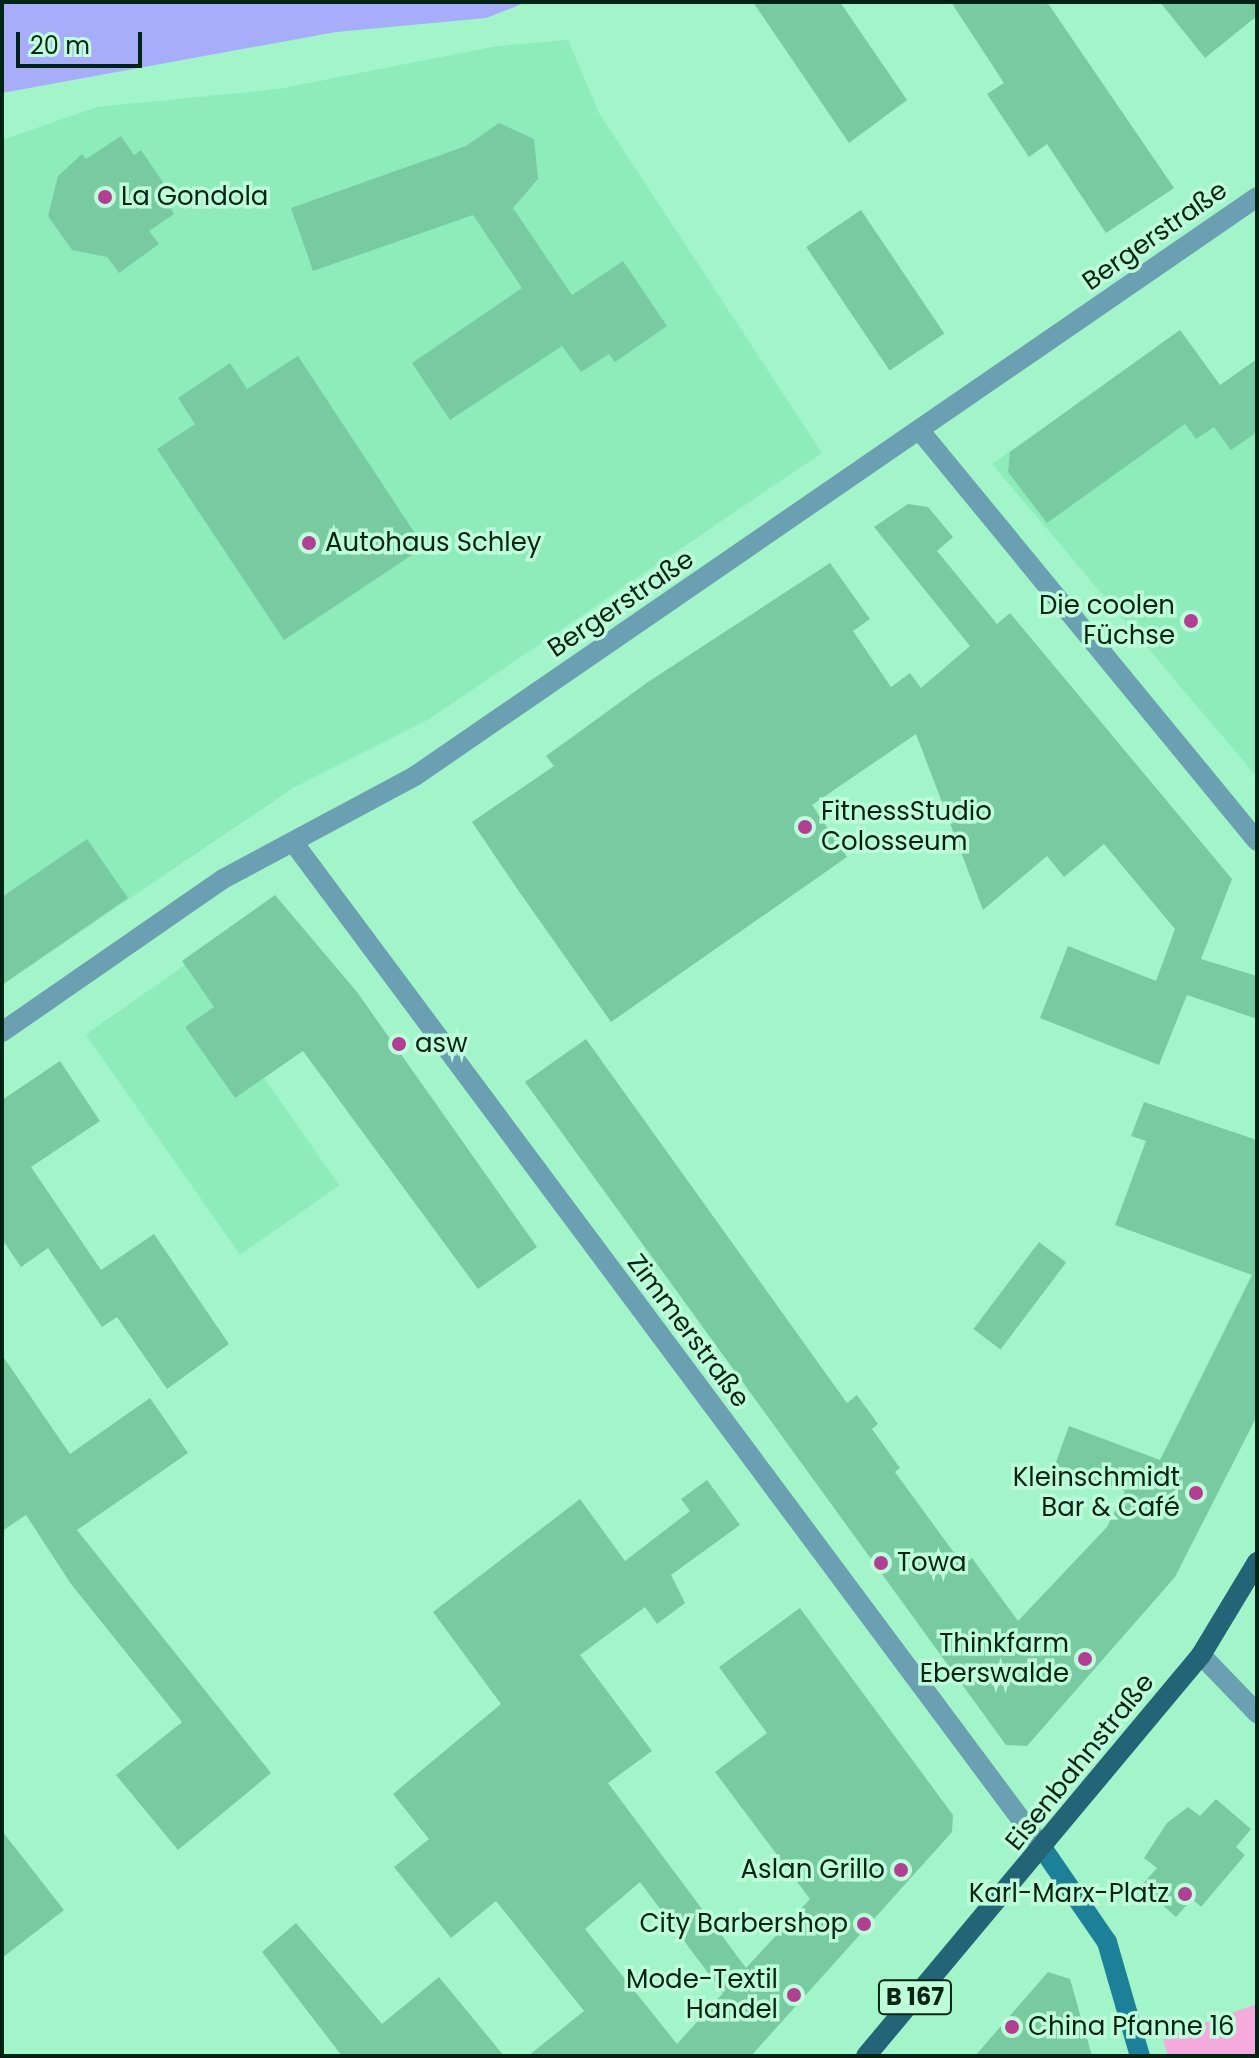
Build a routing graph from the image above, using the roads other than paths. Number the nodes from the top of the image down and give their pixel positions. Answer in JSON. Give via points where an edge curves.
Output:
{"nodes":[{"id":1,"x":1257,"y":197,"type":"edge"},
{"id":2,"x":921,"y":432,"type":"junction"},
{"id":3,"x":1257,"y":841,"type":"edge"},
{"id":4,"x":293,"y":842,"type":"junction"},
{"id":5,"x":2,"y":1032,"type":"edge"},
{"id":6,"x":1257,"y":1562,"type":"edge"},
{"id":7,"x":1201,"y":1655,"type":"junction"},
{"id":8,"x":1257,"y":1713,"type":"edge"},
{"id":9,"x":1043,"y":1849,"type":"junction"},
{"id":10,"x":866,"y":2056,"type":"edge"},
{"id":11,"x":1140,"y":2056,"type":"edge"}],
"edges":[{"from":1,"to":2,"type":"street","name":"Bergerstraße"},
{"from":2,"to":3,"type":"street"},
{"from":2,"to":4,"type":"street","name":"Bergerstraße","via":[[415,776]]},
{"from":4,"to":5,"type":"street","name":"Bergerstraße","via":[[223,879]]},
{"from":4,"to":9,"type":"street","name":"Zimmerstraße"},
{"from":6,"to":7,"type":"main road","name":"Eisenbahnstraße","number":"B 167"},
{"from":7,"to":8,"type":"street"},
{"from":7,"to":9,"type":"main road","name":"Eisenbahnstraße","number":"B 167"},
{"from":9,"to":10,"type":"main road","name":"Eisenbahnstraße","number":"B 167"},
{"from":9,"to":11,"type":"main road","via":[[1107,1942]]}]}
